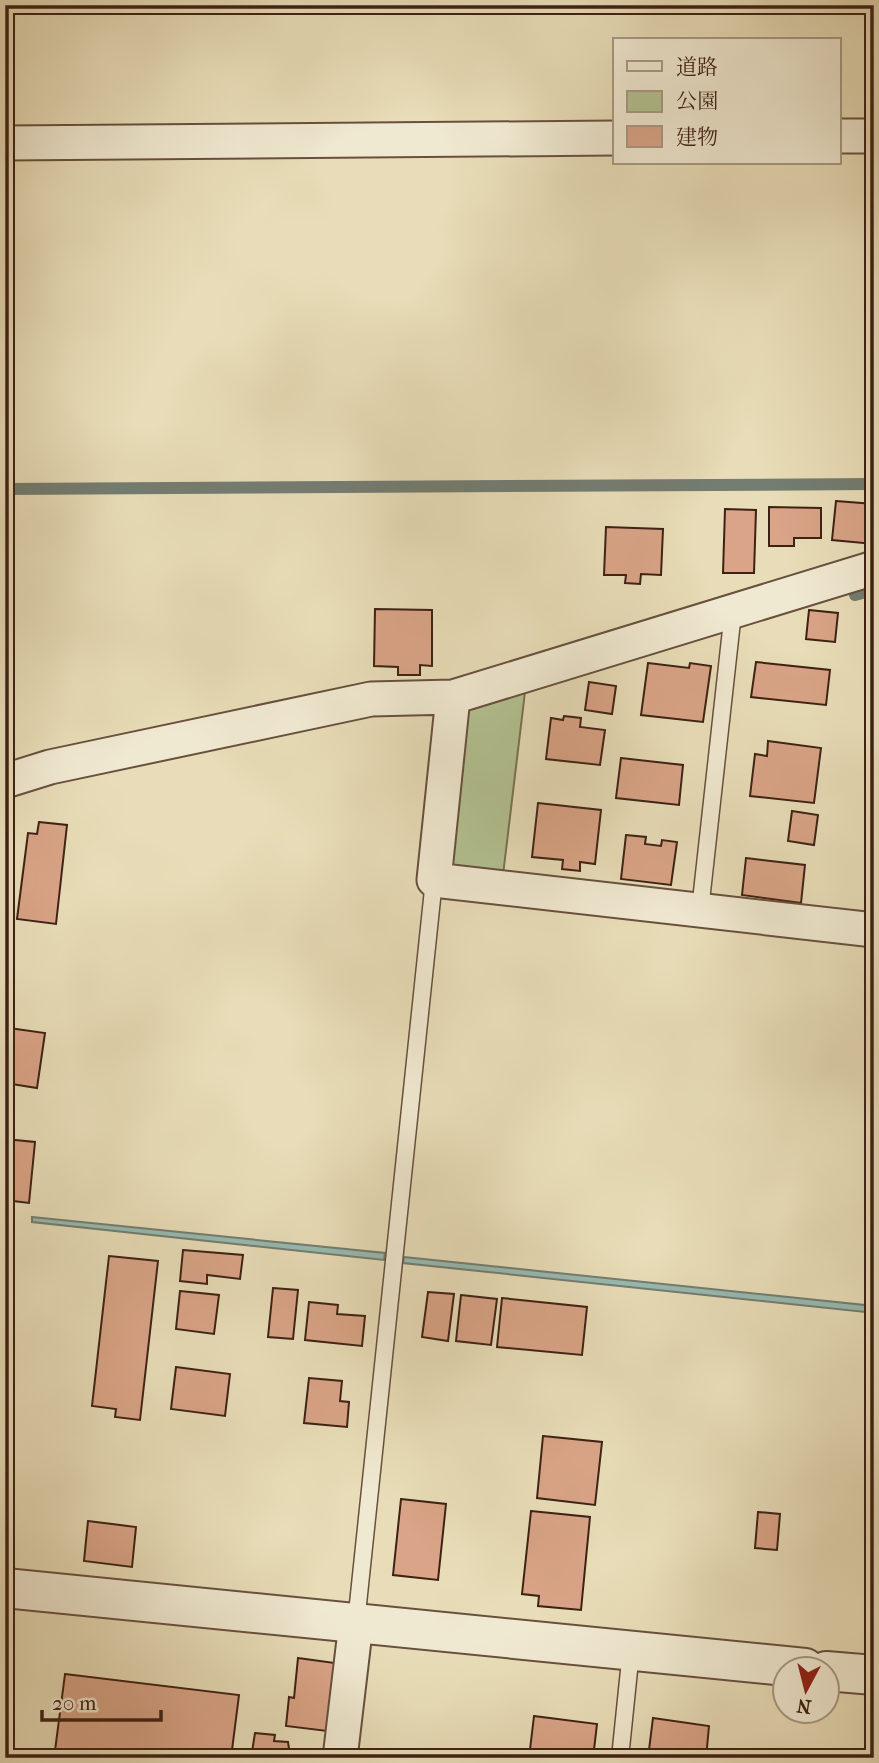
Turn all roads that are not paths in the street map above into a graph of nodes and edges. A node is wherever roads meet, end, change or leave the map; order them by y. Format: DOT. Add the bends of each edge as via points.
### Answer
graph roads {
  1 [pos="840,136"];
  2 [pos="874,136"];
  3 [pos="613,138"];
  4 [pos="5,143"];
  5 [pos="874,568"];
  6 [pos="733,612"];
  7 [pos="453,697"];
  8 [pos="5,781"];
  9 [pos="434,880"];
  10 [pos="700,909"];
  11 [pos="874,930"];
  12 [pos="5,1588"];
  13 [pos="356,1623"];
  14 [pos="631,1651"];
  15 [pos="770,1665"];
  16 [pos="840,1672"];
  17 [pos="874,1675"];
  18 [pos="340,1758"];
  19 [pos="620,1758"];
  1 -- 2 [label="street"];
  3 -- 4 [label="street"];
  5 -- 6 [label="street"];
  6 -- 7 [label="street"];
  6 -- 10 [label="lane"];
  7 -- 8 [label="street" via="371,699 50,767"];
  7 -- 9 [label="street"];
  9 -- 10 [label="street"];
  9 -- 13 [label="lane"];
  10 -- 11 [label="street"];
  12 -- 13 [label="street"];
  13 -- 14 [label="street"];
  13 -- 18 [label="street"];
  14 -- 15 [label="street"];
  14 -- 19 [label="lane"];
  16 -- 17 [label="street"];
}
